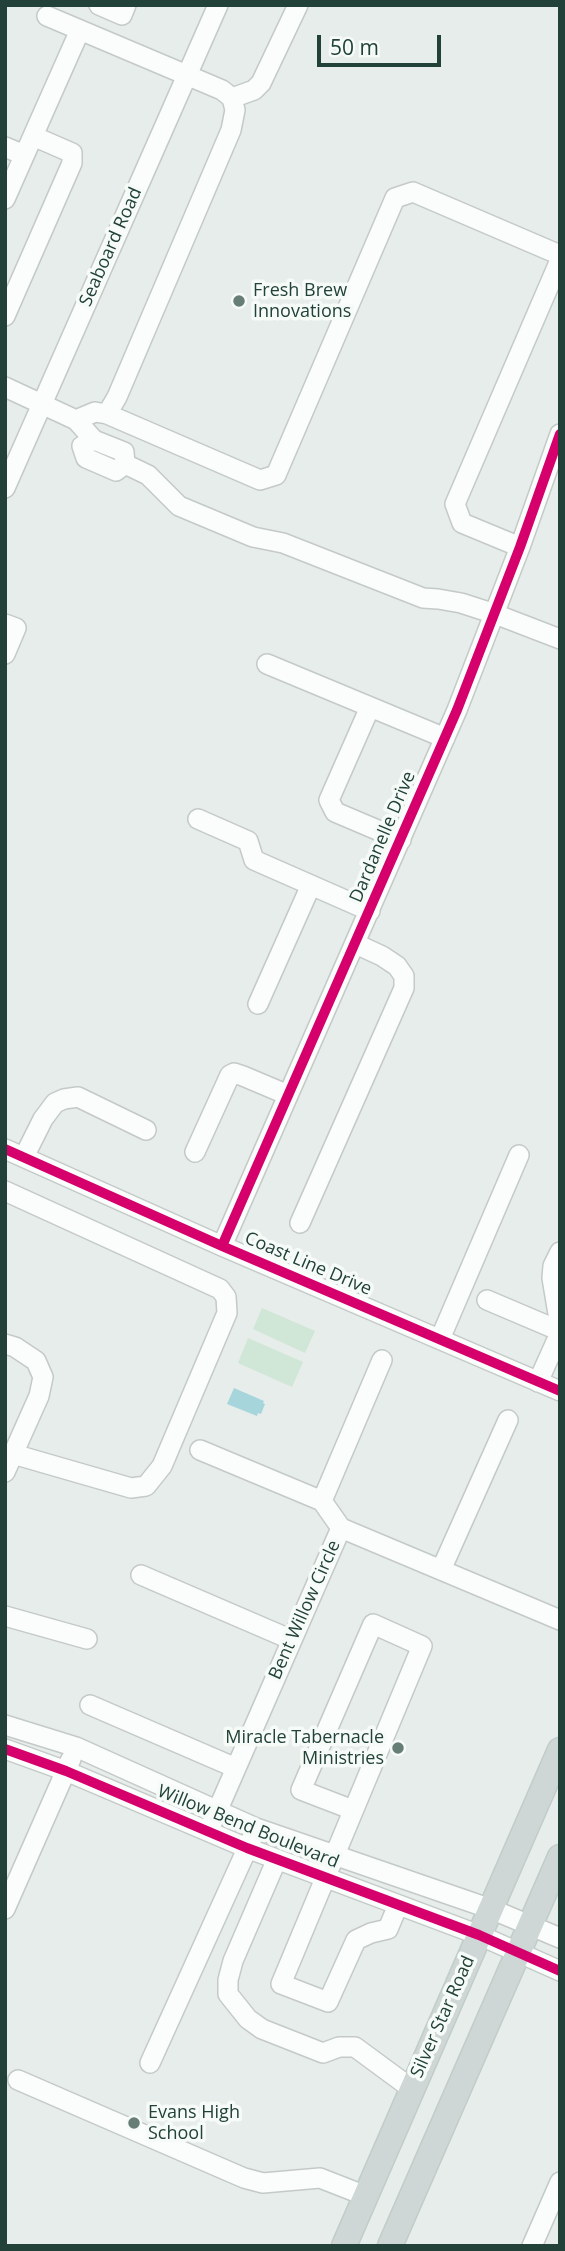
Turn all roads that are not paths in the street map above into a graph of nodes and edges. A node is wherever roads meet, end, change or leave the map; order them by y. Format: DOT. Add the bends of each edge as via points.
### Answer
graph roads {
  1 [pos="99,5"];
  2 [pos="218,5"];
  3 [pos="298,5"];
  4 [pos="124,10"];
  5 [pos="47,16"];
  6 [pos="80,30"];
  7 [pos="111,42"];
  8 [pos="187,76"];
  9 [pos="232,99"];
  10 [pos="33,136"];
  11 [pos="5,147"];
  12 [pos="24,155"];
  13 [pos="5,199"];
  14 [pos="560,255"];
  15 [pos="560,260"];
  16 [pos="5,316"];
  17 [pos="5,387"];
  18 [pos="42,403"];
  19 [pos="107,414"];
  20 [pos="76,420"];
  21 [pos="560,434"];
  22 [pos="5,488"];
  23 [pos="520,547"];
  24 [pos="495,614"];
  25 [pos="5,624"];
  26 [pos="560,639"];
  27 [pos="5,654"];
  28 [pos="267,664"];
  29 [pos="370,707"];
  30 [pos="445,738"];
  31 [pos="198,818"];
  32 [pos="401,840"];
  33 [pos="311,885"];
  34 [pos="370,911"];
  35 [pos="356,944"];
  36 [pos="258,1003"];
  37 [pos="288,1095"];
  38 [pos="146,1130"];
  39 [pos="5,1149"];
  40 [pos="195,1152"];
  41 [pos="519,1155"];
  42 [pos="24,1157"];
  43 [pos="5,1191"];
  44 [pos="300,1223"];
  45 [pos="222,1246"];
  46 [pos="560,1252"];
  47 [pos="487,1300"];
  48 [pos="560,1325"];
  49 [pos="560,1332"];
  50 [pos="440,1339"];
  51 [pos="5,1344"];
  52 [pos="382,1360"];
  53 [pos="538,1382"];
  54 [pos="560,1391"];
  55 [pos="508,1420"];
  56 [pos="200,1450"];
  57 [pos="9,1463"];
  58 [pos="322,1501"];
  59 [pos="341,1528"];
  60 [pos="441,1570"];
  61 [pos="141,1575"];
  62 [pos="5,1616"];
  63 [pos="560,1620"];
  64 [pos="87,1639"];
  65 [pos="292,1640"];
  66 [pos="90,1705"];
  67 [pos="5,1725"];
  68 [pos="76,1747"];
  69 [pos="5,1749"];
  70 [pos="560,1750"];
  71 [pos="236,1768"];
  72 [pos="66,1771"];
  73 [pos="353,1810"];
  74 [pos="217,1811"];
  75 [pos="256,1828"];
  76 [pos="208,1832"];
  77 [pos="247,1848"];
  78 [pos="334,1854"];
  79 [pos="560,1857"];
  80 [pos="277,1859"];
  81 [pos="325,1877"];
  82 [pos="398,1905"];
  83 [pos="5,1909"];
  84 [pos="491,1909"];
  85 [pos="530,1925"];
  86 [pos="479,1935"];
  87 [pos="560,1938"];
  88 [pos="518,1952"];
  89 [pos="560,1971"];
  90 [pos="149,2063"];
  91 [pos="18,2080"];
  92 [pos="412,2089"];
  93 [pos="560,2182"];
  94 [pos="366,2196"];
  95 [pos="344,2246"];
  96 [pos="390,2246"];
  97 [pos="532,2246"];
  1 -- 4 [label="street"];
  2 -- 8 [label="street, Seaboard Road"];
  3 -- 9 [label="street" via="261,83"];
  4 -- 7 [label="street"];
  5 -- 6 [label="street"];
  6 -- 7 [label="street"];
  6 -- 10 [label="street"];
  7 -- 8 [label="street"];
  8 -- 9 [label="street"];
  8 -- 18 [label="street, Seaboard Road"];
  9 -- 19 [label="street" via="231,130"];
  10 -- 12 [label="street"];
  10 -- 16 [label="street" via="72,153 72,163"];
  11 -- 12 [label="street"];
  12 -- 13 [label="street"];
  14 -- 19 [label="street" via="413,192 396,198 276,475 261,480"];
  15 -- 23 [label="street" via="455,504 463,523"];
  17 -- 18 [label="street"];
  18 -- 20 [label="street"];
  18 -- 22 [label="street, Seaboard Road"];
  19 -- 20 [label="street" via="95,412"];
  20 -- 24 [label="street" via="94,440 124,452 125,464 148,475 179,506 423,598"];
  21 -- 23 [label="street, Dardanelle Drive"];
  23 -- 24 [label="street, Dardanelle Drive"];
  24 -- 26 [label="street"];
  24 -- 30 [label="street, Dardanelle Drive"];
  25 -- 27 [label="street" via="16,628"];
  28 -- 29 [label="street"];
  29 -- 30 [label="street"];
  29 -- 32 [label="street" via="329,800 335,812"];
  30 -- 32 [label="street, Dardanelle Drive"];
  31 -- 33 [label="street" via="248,841 254,860"];
  32 -- 34 [label="street, Dardanelle Drive"];
  33 -- 34 [label="street"];
  33 -- 36 [label="street"];
  34 -- 35 [label="street, Dardanelle Drive"];
  35 -- 37 [label="street, Dardanelle Drive"];
  35 -- 44 [label="street" via="397,966 404,976 404,988"];
  37 -- 40 [label="street" via="230,1075"];
  37 -- 45 [label="street, Dardanelle Drive"];
  38 -- 42 [label="street" via="78,1097 64,1099 43,1119"];
  39 -- 42 [label="street, Coast Line Drive"];
  41 -- 50 [label="street"];
  42 -- 45 [label="street, Coast Line Drive"];
  43 -- 57 [label="street" via="220,1289 226,1297 227,1313 162,1466 146,1486 131,1488"];
  45 -- 50 [label="street, Coast Line Drive"];
  46 -- 48 [label="street" via="552,1278"];
  47 -- 49 [label="street"];
  49 -- 53 [label="street"];
  50 -- 53 [label="street, Coast Line Drive"];
  51 -- 57 [label="street" via="36,1361 43,1377"];
  52 -- 58 [label="street"];
  53 -- 54 [label="street, Coast Line Drive"];
  55 -- 60 [label="street"];
  56 -- 58 [label="street"];
  58 -- 59 [label="street"];
  59 -- 60 [label="street, Bent Willow Circle"];
  59 -- 65 [label="street, Bent Willow Circle"];
  60 -- 63 [label="street, Bent Willow Circle"];
  61 -- 65 [label="street"];
  62 -- 64 [label="street"];
  65 -- 71 [label="street, Bent Willow Circle"];
  66 -- 71 [label="street"];
  67 -- 68 [label="street, Willow Bend Boulevard"];
  68 -- 72 [label="street"];
  68 -- 74 [label="street, Willow Bend Boulevard"];
  69 -- 72 [label="street, Willow Bend Boulevard"];
  70 -- 84 [label="main road, Silver Star Road"];
  71 -- 74 [label="street, Bent Willow Circle"];
  72 -- 76 [label="street, Willow Bend Boulevard"];
  72 -- 83 [label="street"];
  73 -- 73 [label="street" via="422,1646 373,1624 301,1790"];
  73 -- 78 [label="street"];
  74 -- 75 [label="street, Willow Bend Boulevard"];
  74 -- 76 [label="street, Bent Willow Circle"];
  75 -- 77 [label="street"];
  75 -- 78 [label="street, Willow Bend Boulevard"];
  76 -- 77 [label="street, Willow Bend Boulevard"];
  77 -- 80 [label="street, Willow Bend Boulevard"];
  77 -- 90 [label="street"];
  78 -- 81 [label="street"];
  78 -- 84 [label="street, Willow Bend Boulevard"];
  79 -- 85 [label="main road"];
  80 -- 81 [label="street, Willow Bend Boulevard"];
  80 -- 92 [label="street" via="233,1961 228,1994 262,2029 323,2053 355,2047"];
  81 -- 82 [label="street, Willow Bend Boulevard"];
  81 -- 82 [label="street" via="281,1984 328,2002 356,1940 387,1929"];
  82 -- 86 [label="street, Willow Bend Boulevard"];
  84 -- 85 [label="street, Willow Bend Boulevard"];
  84 -- 86 [label="main road, Silver Star Road"];
  85 -- 87 [label="street, Willow Bend Boulevard"];
  85 -- 88 [label="main road"];
  86 -- 88 [label="street, Willow Bend Boulevard"];
  86 -- 92 [label="main road, Silver Star Road"];
  88 -- 89 [label="street, Willow Bend Boulevard"];
  88 -- 96 [label="main road"];
  91 -- 94 [label="street" via="244,2178 263,2183 320,2178"];
  92 -- 94 [label="main road, Silver Star Road"];
  93 -- 97 [label="street"];
  94 -- 95 [label="main road, Silver Star Road"];
}
